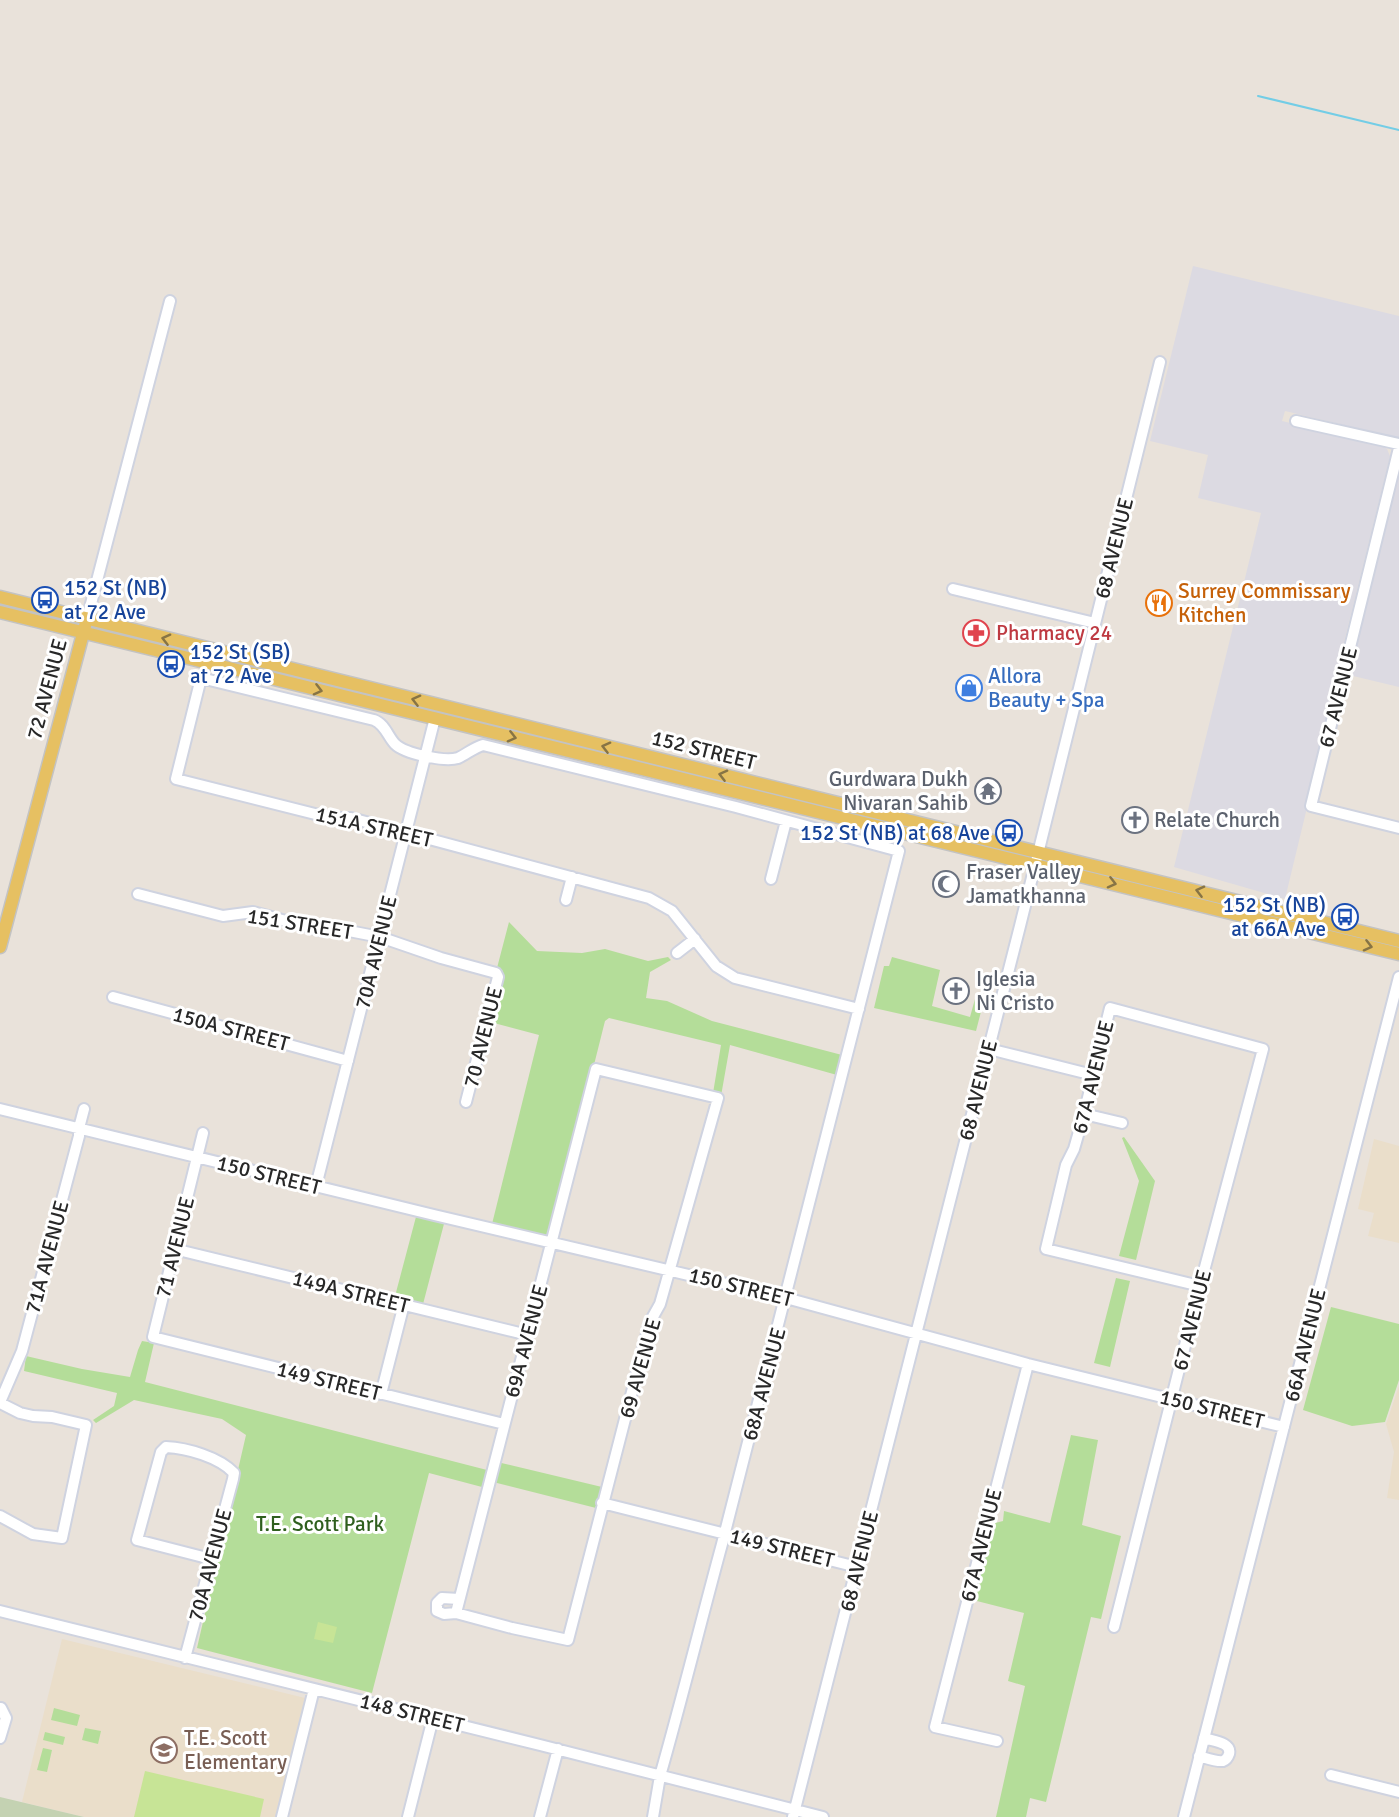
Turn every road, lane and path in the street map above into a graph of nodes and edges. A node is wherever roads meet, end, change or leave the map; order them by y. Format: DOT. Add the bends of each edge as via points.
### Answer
graph roads {
  1 [pos="170,301"];
  2 [pos="1160,362"];
  3 [pos="1296,421"];
  4 [pos="1399,446"];
  5 [pos="953,589"];
  6 [pos="0,597"];
  7 [pos="0,612"];
  8 [pos="87,619"];
  9 [pos="1095,623"];
  10 [pos="82,633"];
  11 [pos="435,718"];
  12 [pos="498,720"];
  13 [pos="426,756"];
  14 [pos="786,820"];
  15 [pos="1399,828"];
  16 [pos="406,832"];
  17 [pos="1037,858"];
  18 [pos="572,877"];
  19 [pos="771,879"];
  20 [pos="138,894"];
  21 [pos="566,900"];
  22 [pos="380,937"];
  23 [pos="695,939"];
  24 [pos="1399,941"];
  25 [pos="0,947"];
  26 [pos="677,953"];
  27 [pos="1399,954"];
  28 [pos="496,973"];
  29 [pos="1399,977"];
  30 [pos="114,997"];
  31 [pos="1110,1008"];
  32 [pos="860,1009"];
  33 [pos="989,1048"];
  34 [pos="348,1061"];
  35 [pos="596,1070"];
  36 [pos="1093,1075"];
  37 [pos="466,1102"];
  38 [pos="0,1109"];
  39 [pos="84,1109"];
  40 [pos="1084,1114"];
  41 [pos="1122,1123"];
  42 [pos="79,1128"];
  43 [pos="203,1133"];
  44 [pos="197,1157"];
  45 [pos="316,1186"];
  46 [pos="552,1242"];
  47 [pos="174,1249"];
  48 [pos="670,1269"];
  49 [pos="1200,1286"];
  50 [pos="786,1298"];
  51 [pos="404,1304"];
  52 [pos="917,1333"];
  53 [pos="528,1335"];
  54 [pos="153,1337"];
  55 [pos="1028,1364"];
  56 [pos="381,1394"];
  57 [pos="1173,1398"];
  58 [pos="0,1402"];
  59 [pos="504,1424"];
  60 [pos="1284,1427"];
  61 [pos="602,1503"];
  62 [pos="0,1516"];
  63 [pos="724,1533"];
  64 [pos="211,1559"];
  65 [pos="857,1567"];
  66 [pos="459,1599"];
  67 [pos="0,1611"];
  68 [pos="456,1613"];
  69 [pos="1114,1627"];
  70 [pos="185,1658"];
  71 [pos="314,1689"];
  72 [pos="1,1708"];
  73 [pos="433,1718"];
  74 [pos="0,1738"];
  75 [pos="1204,1738"];
  76 [pos="997,1741"];
  77 [pos="558,1749"];
  78 [pos="1199,1756"];
  79 [pos="1330,1774"];
  80 [pos="660,1776"];
  81 [pos="1399,1792"];
  82 [pos="794,1814"];
  83 [pos="282,1817"];
  84 [pos="408,1817"];
  85 [pos="540,1817"];
  86 [pos="653,1817"];
  87 [pos="823,1817"];
  88 [pos="1184,1817"];
  1 -- 8 [label="street, 72 AVENUE"];
  2 -- 9 [label="street, 68 AVENUE"];
  3 -- 4 [label="street"];
  4 -- 15 [label="street, 67 AVENUE" via="1311,806"];
  5 -- 9 [label="street"];
  6 -- 8 [label="main road, 152 STREET"];
  7 -- 10 [label="main road, 152 STREET"];
  8 -- 10 [label="main road, 72 AVENUE"];
  12 -- 8 [label="main road, 152 STREET, one-way"];
  9 -- 17 [label="street, 68 AVENUE"];
  10 -- 11 [label="main road, 152 STREET, one-way"];
  10 -- 25 [label="main road, 72 AVENUE"];
  11 -- 12 [label="main road" via="442,714"];
  11 -- 13 [label="street, 70A AVENUE"];
  11 -- 17 [label="main road, 152 STREET, one-way"];
  17 -- 12 [label="main road, 152 STREET, one-way"];
  13 -- 14 [label="street" via="448,760 483,745"];
  13 -- 16 [label="street, 70A AVENUE"];
  13 -- 16 [label="street, 151A STREET" via="399,748 381,723 374,720 201,678 176,779 331,818 351,818"];
  14 -- 19 [label="street"];
  14 -- 32 [label="street, 68A AVENUE" via="899,851"];
  16 -- 18 [label="street, 151A STREET"];
  16 -- 22 [label="street, 70A AVENUE"];
  24 -- 17 [label="main road, 152 STREET, one-way"];
  17 -- 27 [label="main road, 152 STREET, one-way"];
  17 -- 33 [label="street, 68 AVENUE"];
  18 -- 21 [label="street"];
  18 -- 23 [label="street, 151A STREET" via="649,898 672,911"];
  20 -- 22 [label="street, 151 STREET" via="223,916 253,912 323,931"];
  22 -- 28 [label="street, 151 STREET"];
  22 -- 34 [label="street, 70A AVENUE"];
  23 -- 26 [label="street"];
  23 -- 32 [label="street, 151A STREET" via="716,966 735,978"];
  28 -- 37 [label="street, 70 AVENUE"];
  29 -- 60 [label="street, 66A AVENUE"];
  30 -- 34 [label="street, 150A STREET"];
  31 -- 36 [label="street, 67A AVENUE"];
  31 -- 49 [label="street, 67 AVENUE" via="1263,1049"];
  32 -- 50 [label="street, 68A AVENUE"];
  33 -- 36 [label="street"];
  33 -- 52 [label="street, 68 AVENUE"];
  34 -- 45 [label="street, 70A AVENUE"];
  35 -- 46 [label="street, 69A AVENUE"];
  35 -- 48 [label="street, 69 AVENUE" via="718,1098"];
  36 -- 40 [label="street, 67A AVENUE"];
  38 -- 42 [label="street, 150 STREET"];
  39 -- 42 [label="street, 71A AVENUE"];
  40 -- 41 [label="street"];
  40 -- 49 [label="street, 67A AVENUE" via="1066,1166 1046,1249"];
  42 -- 44 [label="street, 150 STREET"];
  42 -- 58 [label="street, 71A AVENUE" via="34,1309 18,1364"];
  43 -- 44 [label="street, 150 STREET"];
  44 -- 45 [label="street, 150 STREET"];
  44 -- 47 [label="street, 71 AVENUE"];
  45 -- 46 [label="street, 150 STREET"];
  46 -- 48 [label="street, 150 STREET"];
  46 -- 53 [label="street, 69A AVENUE"];
  47 -- 51 [label="street, 149A STREET"];
  47 -- 54 [label="street, 71 AVENUE"];
  48 -- 50 [label="street, 150 STREET"];
  48 -- 61 [label="street, 69 AVENUE" via="660,1304 650,1322"];
  49 -- 57 [label="street, 67 AVENUE"];
  50 -- 52 [label="street, 150 STREET"];
  50 -- 63 [label="street, 68A AVENUE"];
  51 -- 53 [label="street, 149A STREET"];
  51 -- 56 [label="street"];
  52 -- 55 [label="street, 150 STREET"];
  52 -- 65 [label="street, 68 AVENUE"];
  53 -- 59 [label="street, 69A AVENUE"];
  54 -- 56 [label="street, 149 STREET"];
  55 -- 57 [label="street, 150 STREET"];
  55 -- 76 [label="street, 67A AVENUE" via="935,1727"];
  56 -- 59 [label="street, 149 STREET"];
  57 -- 60 [label="street, 150 STREET"];
  57 -- 69 [label="street, 67 AVENUE"];
  58 -- 62 [label="street" via="27,1414 86,1425 62,1538 33,1534"];
  59 -- 66 [label="street, 69A AVENUE"];
  60 -- 75 [label="street, 66A AVENUE"];
  61 -- 63 [label="street, 149 STREET"];
  61 -- 68 [label="street, 69 AVENUE" via="568,1640"];
  63 -- 65 [label="street, 149 STREET"];
  63 -- 80 [label="street, 68A AVENUE"];
  64 -- 64 [label="street, 70A AVENUE" via="234,1473 202,1455 166,1448 161,1452 137,1540"];
  64 -- 70 [label="street, 70A AVENUE"];
  65 -- 82 [label="street, 68 AVENUE"];
  66 -- 68 [label="street, 69A AVENUE"];
  66 -- 68 [label="street" via="445,1598 437,1603 440,1613"];
  67 -- 70 [label="street, 148 STREET"];
  70 -- 71 [label="street, 148 STREET"];
  71 -- 73 [label="street, 148 STREET"];
  71 -- 83 [label="street"];
  72 -- 74 [label="street" via="6,1718"];
  73 -- 77 [label="street, 148 STREET"];
  73 -- 84 [label="street"];
  75 -- 78 [label="street, 66A AVENUE"];
  75 -- 78 [label="street" via="1225,1744 1229,1755 1220,1761"];
  77 -- 80 [label="street, 148 STREET"];
  77 -- 85 [label="street"];
  78 -- 88 [label="street, 66A AVENUE"];
  79 -- 81 [label="street"];
  80 -- 82 [label="street, 148 STREET"];
  80 -- 86 [label="street, 68A AVENUE"];
  82 -- 87 [label="street, 148 STREET"];
}
